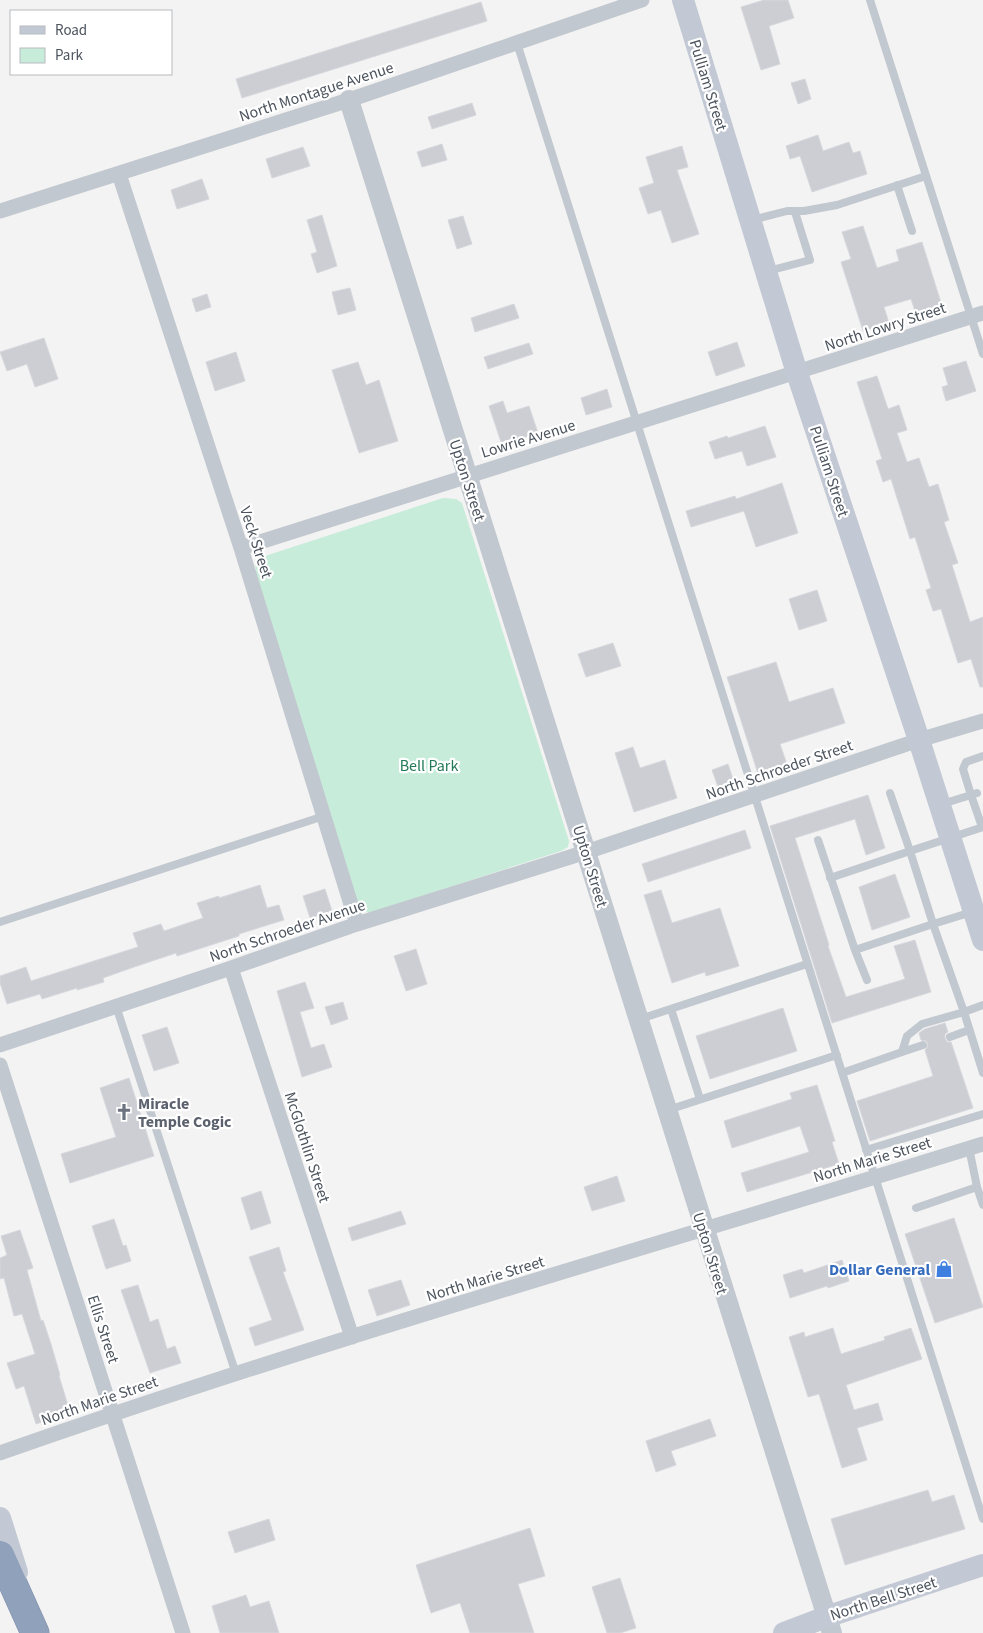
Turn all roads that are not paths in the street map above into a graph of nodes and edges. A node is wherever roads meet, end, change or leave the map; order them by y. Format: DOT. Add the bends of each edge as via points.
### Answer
graph roads {
  1 [pos="642,0"];
  2 [pos="683,0"];
  3 [pos="870,0"];
  4 [pos="517,42"];
  5 [pos="349,100"];
  6 [pos="119,174"];
  7 [pos="926,176"];
  8 [pos="897,185"];
  9 [pos="0,211"];
  10 [pos="795,212"];
  11 [pos="750,221"];
  12 [pos="912,231"];
  13 [pos="766,272"];
  14 [pos="977,315"];
  15 [pos="983,354"];
  16 [pos="797,373"];
  17 [pos="637,423"];
  18 [pos="467,476"];
  19 [pos="241,548"];
  20 [pos="983,721"];
  21 [pos="919,740"];
  22 [pos="983,756"];
  23 [pos="890,793"];
  24 [pos="974,794"];
  25 [pos="754,795"];
  26 [pos="940,805"];
  27 [pos="324,816"];
  28 [pos="982,827"];
  29 [pos="950,838"];
  30 [pos="818,840"];
  31 [pos="910,851"];
  32 [pos="586,852"];
  33 [pos="830,878"];
  34 [pos="974,912"];
  35 [pos="0,922"];
  36 [pos="357,924"];
  37 [pos="933,924"];
  38 [pos="983,940"];
  39 [pos="855,950"];
  40 [pos="807,964"];
  41 [pos="231,968"];
  42 [pos="867,980"];
  43 [pos="116,1006"];
  44 [pos="983,1006"];
  45 [pos="671,1008"];
  46 [pos="964,1012"];
  47 [pos="638,1019"];
  48 [pos="969,1030"];
  49 [pos="950,1037"];
  50 [pos="0,1045"];
  51 [pos="923,1045"];
  52 [pos="902,1052"];
  53 [pos="836,1056"];
  54 [pos="0,1065"];
  55 [pos="842,1073"];
  56 [pos="983,1073"];
  57 [pos="700,1098"];
  58 [pos="666,1110"];
  59 [pos="983,1114"];
  60 [pos="976,1146"];
  61 [pos="866,1150"];
  62 [pos="875,1177"];
  63 [pos="977,1187"];
  64 [pos="983,1205"];
  65 [pos="916,1208"];
  66 [pos="703,1229"];
  67 [pos="352,1337"];
  68 [pos="236,1374"];
  69 [pos="113,1413"];
  70 [pos="0,1453"];
  71 [pos="0,1518"];
  72 [pos="983,1519"];
  73 [pos="0,1555"];
  74 [pos="983,1565"];
  75 [pos="829,1625"];
  76 [pos="36,1633"];
  77 [pos="183,1633"];
  78 [pos="784,1633"];
  1 -- 4 [label="street, North Montague Avenue"];
  2 -- 11 [label="main road, Pulliam Street"];
  3 -- 7 [label="lane"];
  4 -- 5 [label="street, North Montague Avenue"];
  4 -- 17 [label="lane"];
  5 -- 6 [label="street, North Montague Avenue"];
  5 -- 18 [label="street, Upton Street"];
  6 -- 9 [label="street, North Montague Avenue"];
  6 -- 19 [label="street, Veck Street"];
  7 -- 8 [label="lane"];
  7 -- 14 [label="lane"];
  8 -- 10 [label="lane" via="837,205"];
  8 -- 12 [label="lane"];
  10 -- 11 [label="lane" via="787,211"];
  10 -- 13 [label="lane" via="810,260"];
  11 -- 13 [label="main road, Pulliam Street"];
  13 -- 16 [label="main road, Pulliam Street"];
  14 -- 15 [label="lane"];
  14 -- 16 [label="street, North Lowry Street"];
  16 -- 17 [label="street, Lowrie Avenue"];
  16 -- 21 [label="main road, Pulliam Street"];
  17 -- 18 [label="street, Lowrie Avenue"];
  17 -- 25 [label="lane"];
  18 -- 19 [label="street, Lowrie Avenue"];
  18 -- 32 [label="street, Upton Street"];
  19 -- 27 [label="street, Veck Street"];
  20 -- 21 [label="street, North Schroeder Street"];
  21 -- 25 [label="street, North Schroeder Street"];
  21 -- 26 [label="main road, Pulliam Street"];
  22 -- 24 [label="lane" via="966,762 963,770"];
  23 -- 31 [label="lane"];
  24 -- 26 [label="lane"];
  24 -- 28 [label="lane"];
  25 -- 32 [label="street, North Schroeder Street"];
  25 -- 40 [label="lane"];
  26 -- 29 [label="main road, Pulliam Street"];
  27 -- 35 [label="lane"];
  27 -- 36 [label="street, Veck Street"];
  28 -- 29 [label="lane"];
  29 -- 31 [label="lane"];
  29 -- 34 [label="main road, Pulliam Street"];
  30 -- 33 [label="lane"];
  31 -- 33 [label="lane"];
  31 -- 37 [label="lane"];
  32 -- 36 [label="street, North Schroeder Avenue"];
  32 -- 47 [label="street, Upton Street"];
  33 -- 39 [label="lane"];
  34 -- 37 [label="lane"];
  34 -- 38 [label="main road, Pulliam Street"];
  36 -- 41 [label="street, North Schroeder Avenue"];
  37 -- 39 [label="lane"];
  37 -- 46 [label="lane"];
  39 -- 42 [label="lane"];
  40 -- 45 [label="lane"];
  40 -- 53 [label="lane"];
  41 -- 43 [label="street, North Schroeder Avenue"];
  41 -- 67 [label="street, McGlothlin Street"];
  43 -- 50 [label="street, North Schroeder Avenue"];
  43 -- 68 [label="lane"];
  44 -- 46 [label="lane"];
  45 -- 47 [label="lane"];
  45 -- 57 [label="lane"];
  46 -- 48 [label="lane"];
  46 -- 52 [label="lane" via="922,1024 907,1036"];
  47 -- 58 [label="street, Upton Street"];
  48 -- 49 [label="lane"];
  48 -- 56 [label="lane"];
  51 -- 52 [label="lane"];
  52 -- 55 [label="lane"];
  53 -- 55 [label="lane"];
  53 -- 57 [label="lane"];
  54 -- 69 [label="street, Ellis Street"];
  55 -- 61 [label="lane"];
  57 -- 58 [label="lane"];
  58 -- 66 [label="street, Upton Street"];
  59 -- 61 [label="lane"];
  60 -- 62 [label="street, North Marie Street"];
  60 -- 63 [label="lane"];
  61 -- 62 [label="lane"];
  62 -- 66 [label="street, North Marie Street"];
  62 -- 72 [label="lane"];
  63 -- 64 [label="lane"];
  63 -- 65 [label="lane"];
  66 -- 67 [label="street, North Marie Street"];
  66 -- 75 [label="street, Upton Street"];
  67 -- 68 [label="street, North Marie Street"];
  68 -- 69 [label="street, North Marie Street"];
  69 -- 70 [label="street, North Marie Street"];
  69 -- 77 [label="street, Ellis Street"];
  71 -- 76 [label="main road"];
  73 -- 76 [label="highway"];
  74 -- 75 [label="main road, North Bell Street"];
  75 -- 78 [label="main road, North Bell Street"];
}
